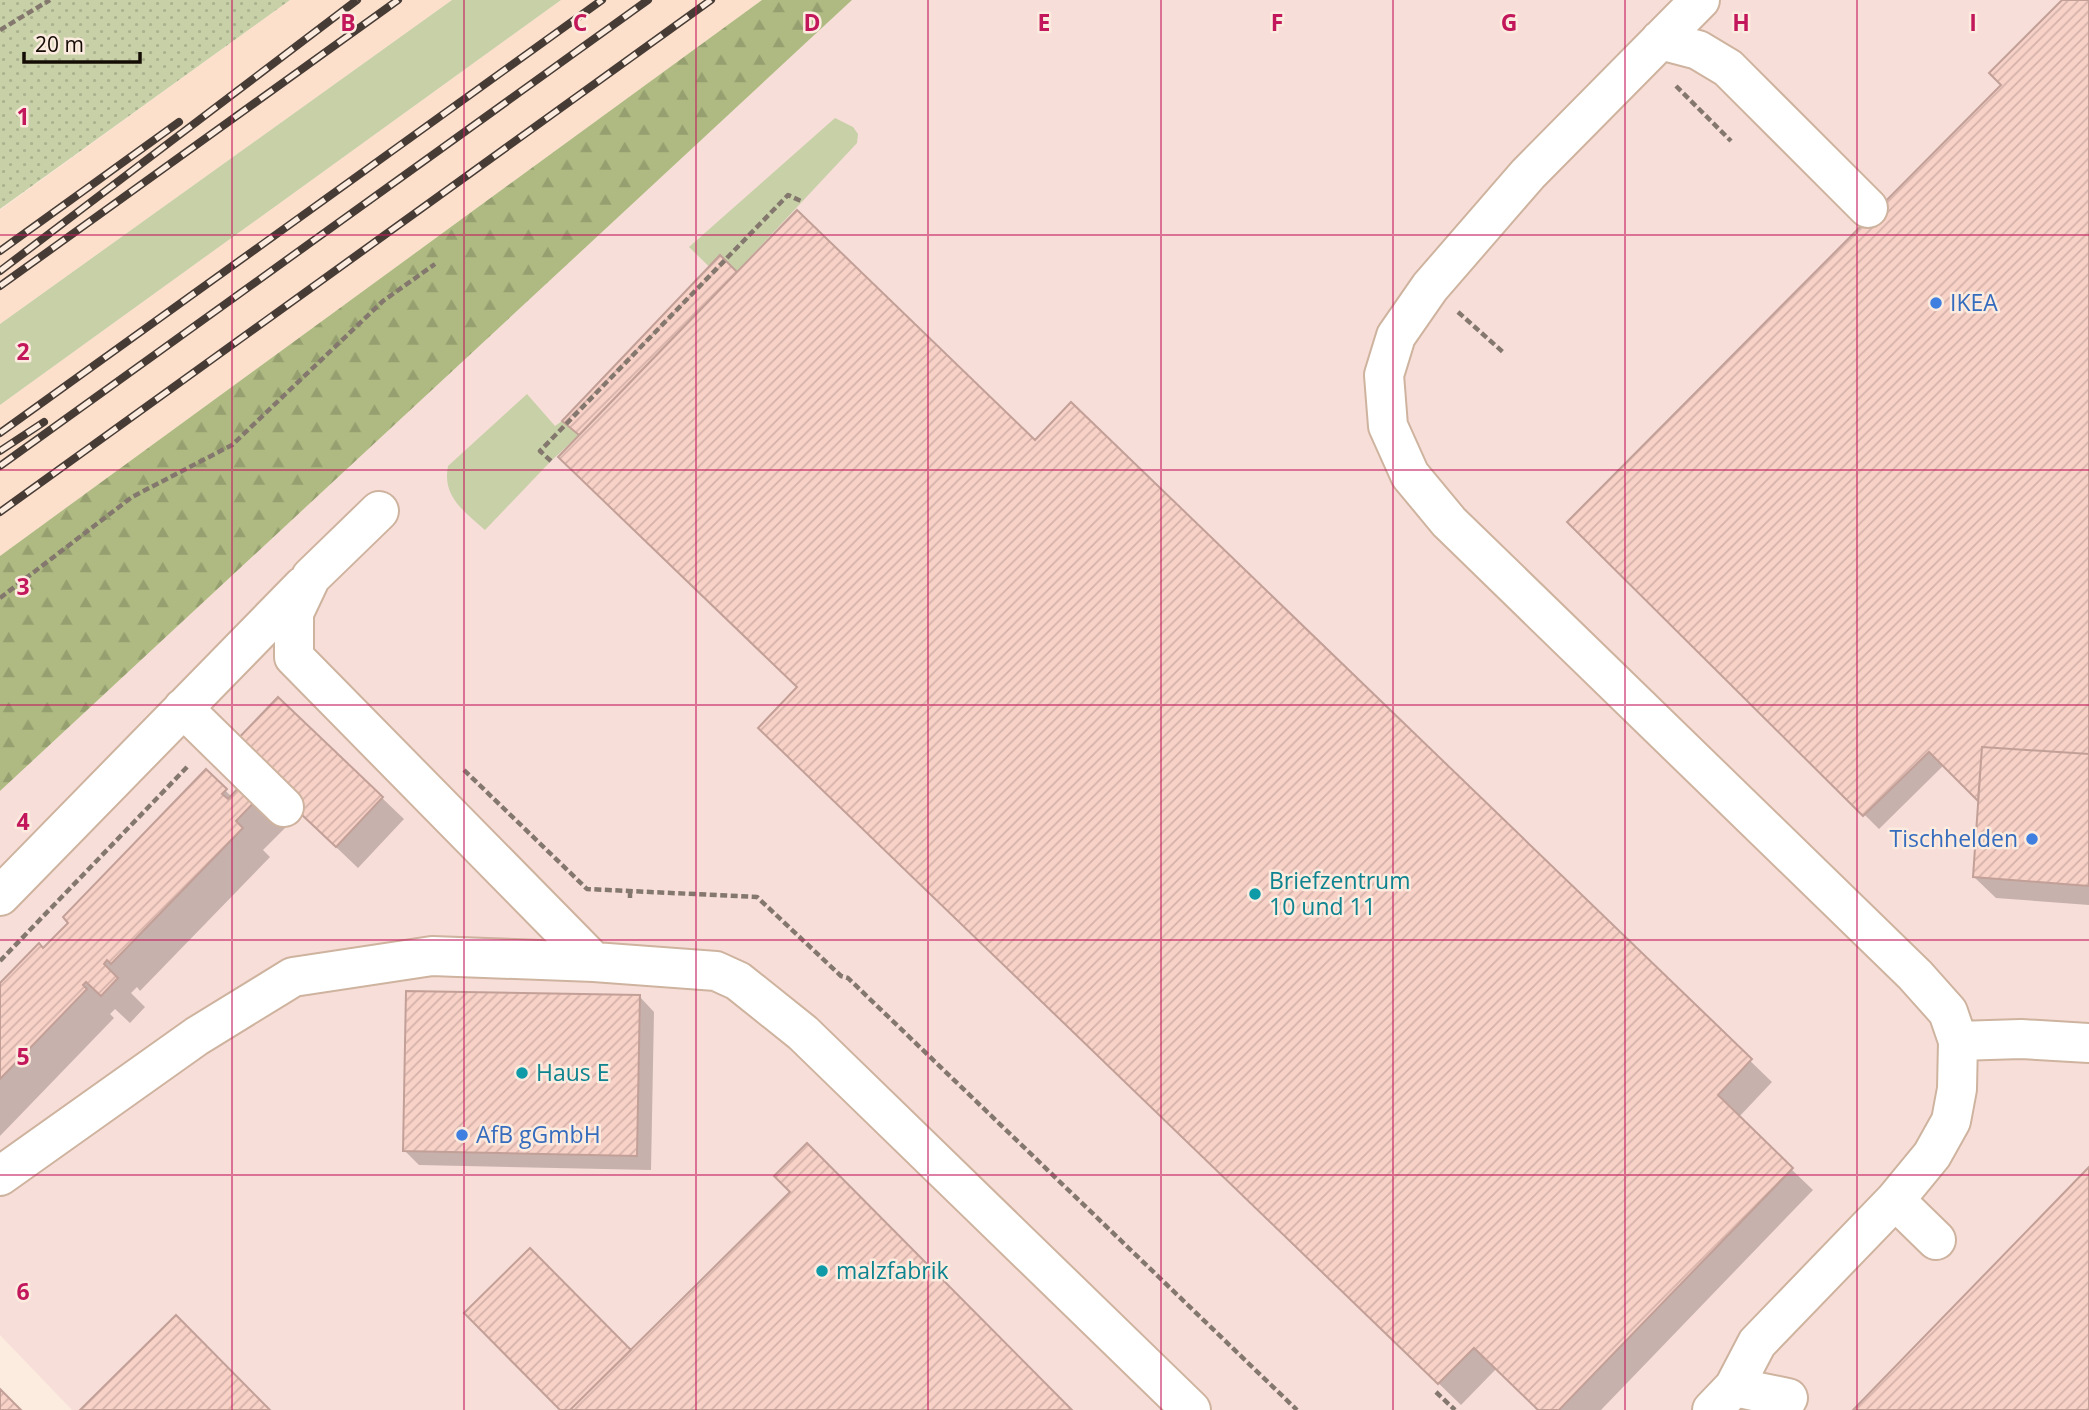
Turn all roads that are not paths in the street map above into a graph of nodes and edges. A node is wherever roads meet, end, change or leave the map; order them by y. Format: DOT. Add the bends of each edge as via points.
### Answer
graph roads {
  1 [pos="1700,0"];
  2 [pos="1653,48"];
  3 [pos="1868,208"];
  4 [pos="379,511"];
  5 [pos="312,577"];
  6 [pos="183,708"];
  7 [pos="284,807"];
  8 [pos="0,896"];
  9 [pos="594,962"];
  10 [pos="1958,1041"];
  11 [pos="2089,1043"];
  12 [pos="0,1176"];
  13 [pos="1895,1200"];
  14 [pos="1936,1240"];
  15 [pos="1723,1398"];
  16 [pos="1788,1398"];
  17 [pos="1191,1410"];
  1 -- 2 [label="lane"];
  2 -- 3 [label="lane" via="1698,50 1728,68"];
  2 -- 10 [label="lane" via="1528,174 1430,287 1396,336 1384,375 1388,426 1410,475 1449,522 1915,975 1948,1012"];
  4 -- 5 [label="lane"];
  5 -- 6 [label="lane"];
  5 -- 9 [label="lane" via="294,613 294,657"];
  6 -- 7 [label="lane"];
  6 -- 8 [label="lane"];
  9 -- 12 [label="lane" via="432,956 293,977 197,1036"];
  9 -- 17 [label="lane" via="716,971 738,981 803,1033"];
  10 -- 11 [label="lane"];
  10 -- 13 [label="lane" via="1951,1121"];
  13 -- 14 [label="lane"];
  13 -- 15 [label="lane" via="1757,1343"];
  15 -- 16 [label="lane"];
}
